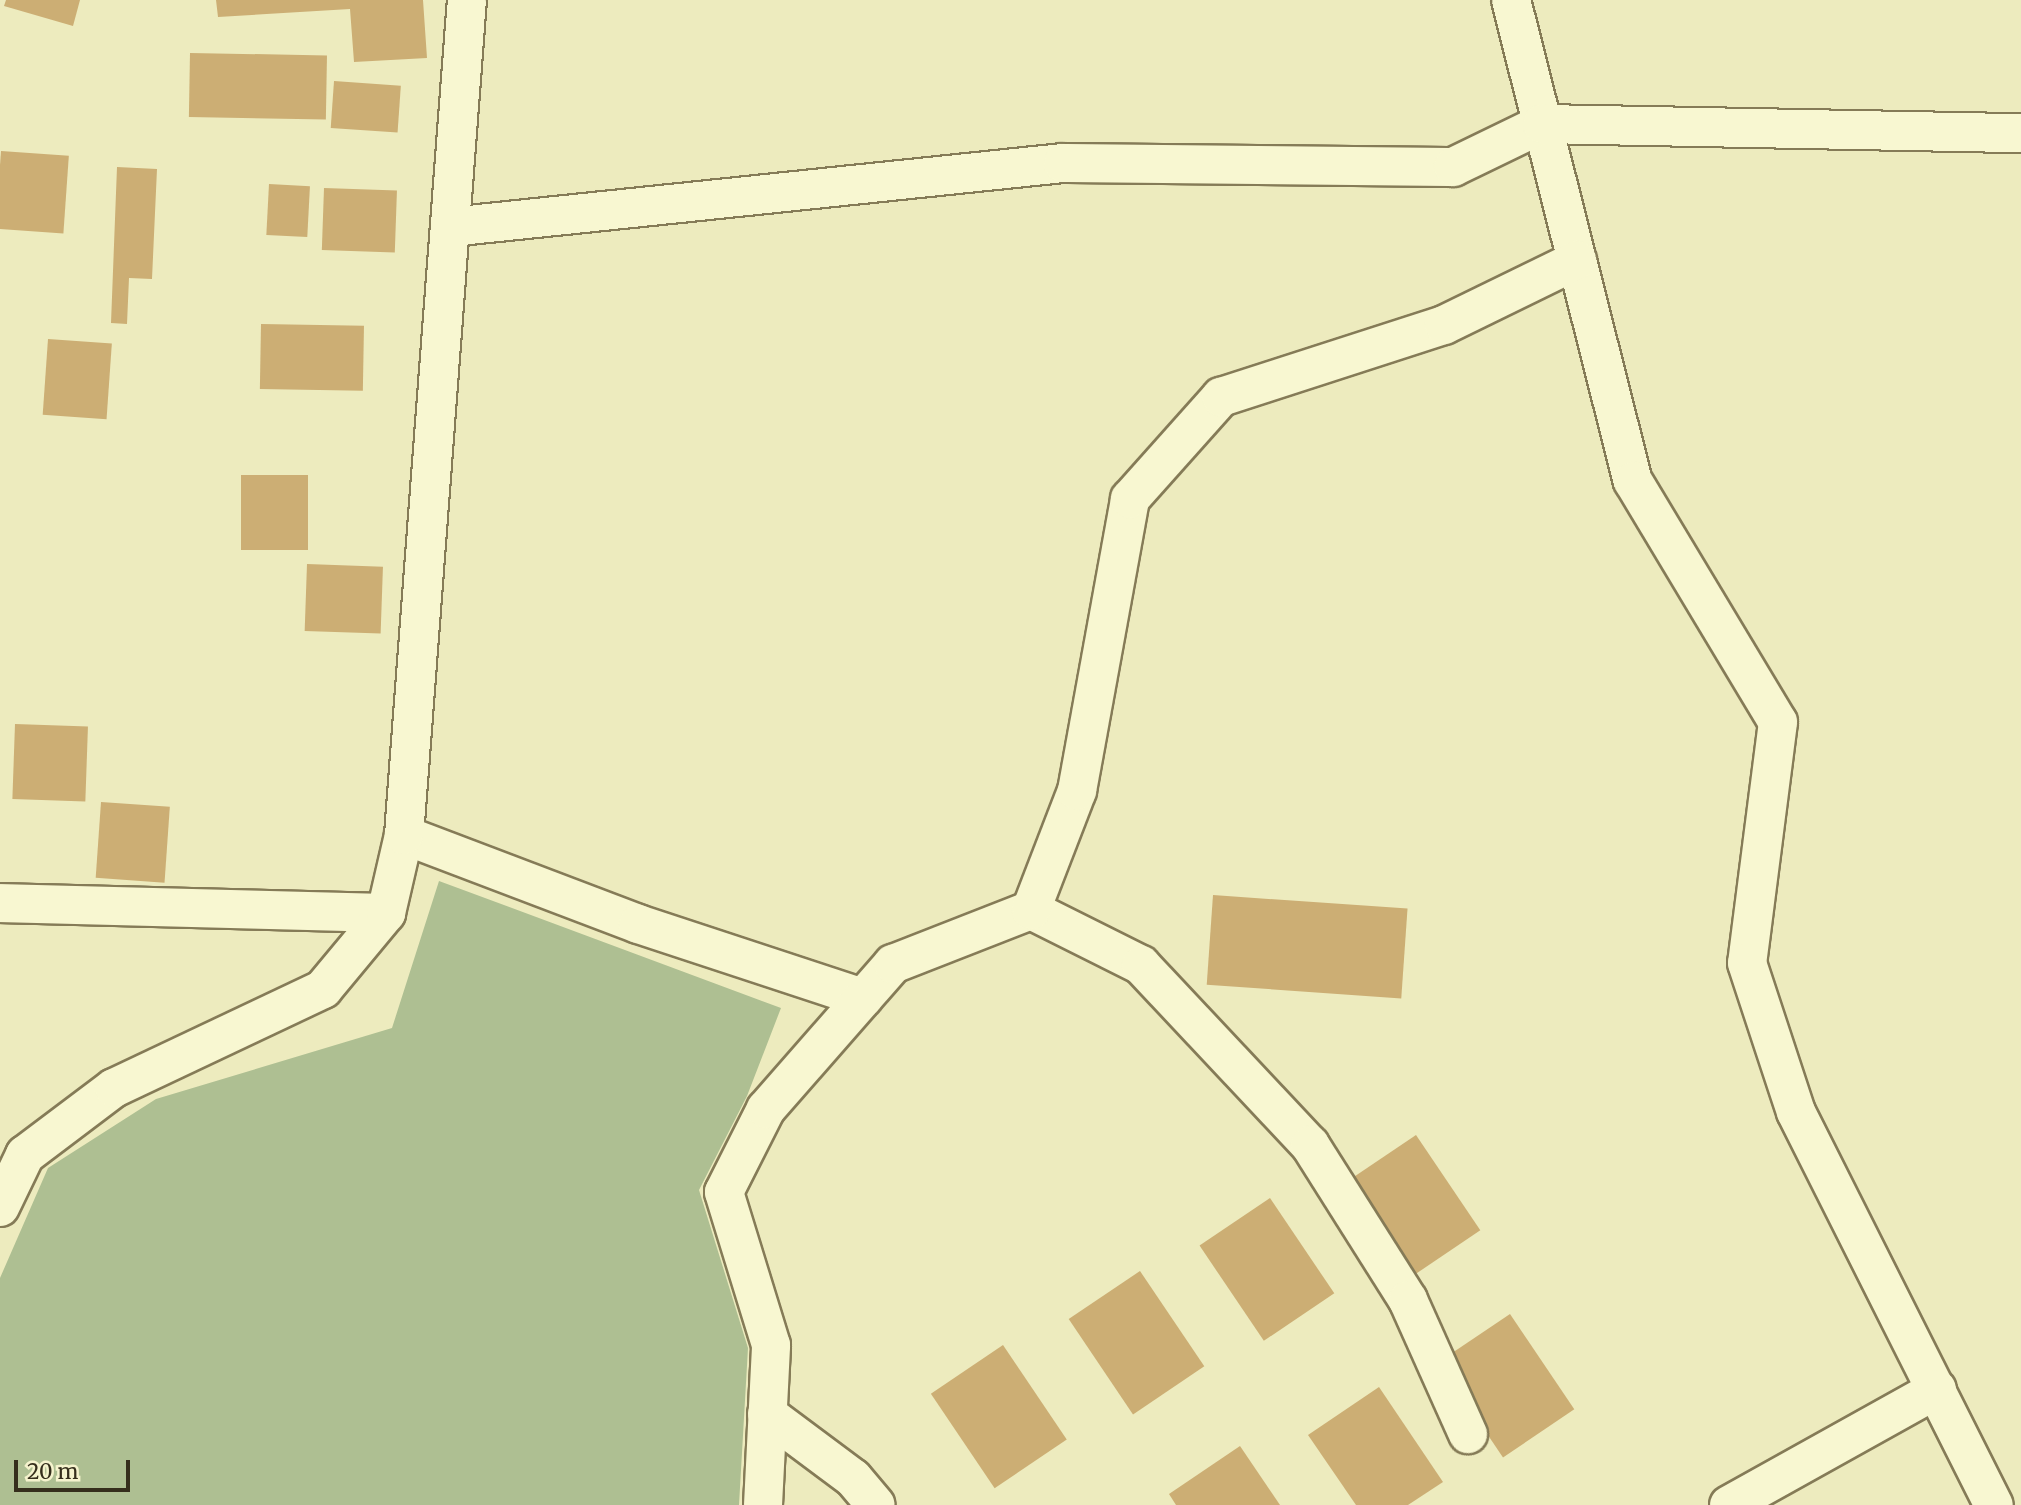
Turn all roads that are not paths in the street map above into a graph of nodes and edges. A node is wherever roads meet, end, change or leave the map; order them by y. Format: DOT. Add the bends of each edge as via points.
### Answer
graph roads {
  1 [pos="467,0"];
  2 [pos="1511,0"];
  3 [pos="1542,124"];
  4 [pos="2021,133"];
  5 [pos="450,227"];
  6 [pos="1577,260"];
  7 [pos="404,835"];
  8 [pos="0,903"];
  9 [pos="1031,910"];
  10 [pos="386,912"];
  11 [pos="863,998"];
  12 [pos="0,1207"];
  13 [pos="1937,1389"];
  14 [pos="767,1414"];
  15 [pos="1468,1434"];
  16 [pos="762,1505"];
  17 [pos="876,1505"];
  18 [pos="1729,1505"];
  19 [pos="1994,1505"];
  1 -- 5 [label="street"];
  2 -- 3 [label="street"];
  3 -- 4 [label="street"];
  3 -- 5 [label="street" via="1453,167 1063,163"];
  3 -- 6 [label="street"];
  5 -- 7 [label="street"];
  6 -- 9 [label="street" via="1444,325 1221,397 1130,499 1077,791"];
  6 -- 13 [label="street" via="1633,481 1778,722 1747,963 1796,1112"];
  7 -- 10 [label="street"];
  7 -- 11 [label="street" via="638,924"];
  8 -- 10 [label="street"];
  9 -- 11 [label="street" via="893,964"];
  9 -- 15 [label="street" via="1141,965 1310,1145 1408,1300"];
  10 -- 12 [label="street" via="323,989 114,1088 25,1155"];
  11 -- 14 [label="street" via="766,1109 724,1192 771,1345"];
  13 -- 18 [label="street"];
  13 -- 19 [label="street"];
  14 -- 16 [label="street"];
  14 -- 17 [label="street" via="853,1478"];
}
